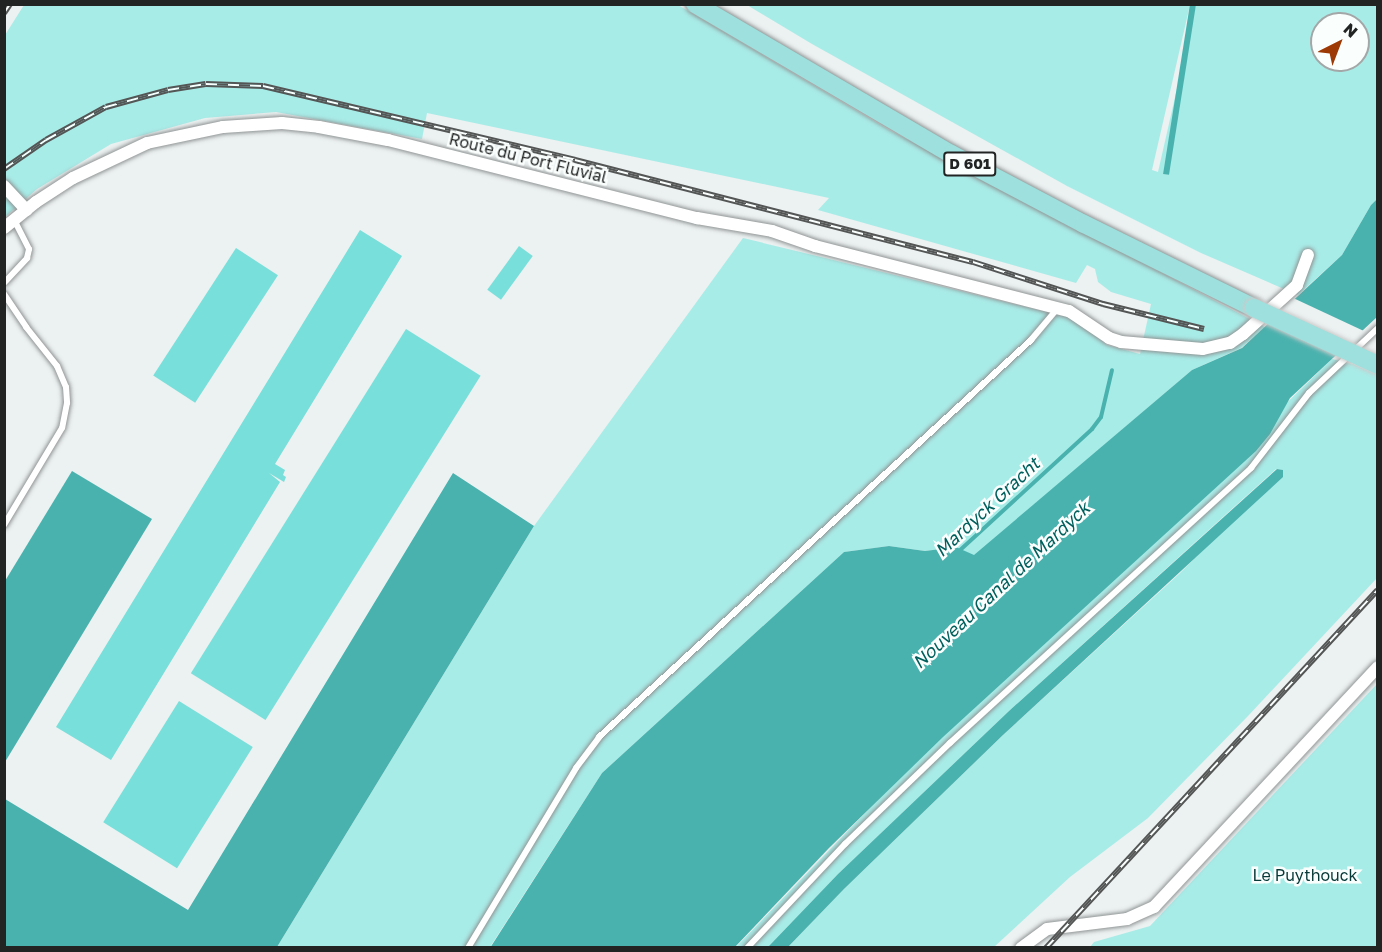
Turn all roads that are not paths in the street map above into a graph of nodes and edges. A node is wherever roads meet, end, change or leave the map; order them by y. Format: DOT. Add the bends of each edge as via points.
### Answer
graph roads {
  1 [pos="695,4"];
  2 [pos="717,4"];
  3 [pos="4,186"];
  4 [pos="26,210"];
  5 [pos="7,225"];
  6 [pos="1308,255"];
  7 [pos="4,283"];
  8 [pos="4,294"];
  9 [pos="1256,304"];
  10 [pos="1058,308"];
  11 [pos="1377,328"];
  12 [pos="1377,354"];
  13 [pos="1377,364"];
  14 [pos="4,525"];
  15 [pos="1377,667"];
  16 [pos="468,948"];
  17 [pos="747,948"];
  18 [pos="1021,948"];
  1 -- 9 [label="main road, D 601" via="943,149 1084,224"];
  2 -- 9 [label="main road, D 601" via="855,89 993,166"];
  3 -- 4 [label="street"];
  4 -- 5 [label="street, Route du Port Fluvial"];
  4 -- 10 [label="street, Route du Port Fluvial" via="93,167 158,140 235,125 302,125 388,140 710,221 772,231 826,249"];
  5 -- 7 [label="lane" via="29,249 27,258"];
  6 -- 10 [label="street, Route du Port Fluvial" via="1303,274 1293,289 1244,334 1212,348 1121,342 1109,338 1075,313"];
  8 -- 14 [label="lane" via="57,366 66,387 67,403 62,428"];
  9 -- 12 [label="main road, D 601"];
  9 -- 13 [label="main road, D 601, bridge"];
  10 -- 16 [label="lane" via="1031,340 599,737 576,768"];
  11 -- 17 [label="lane" via="1309,393 1251,468 944,748 845,844"];
  15 -- 18 [label="street" via="1154,907 1127,919 1047,929"];
}
